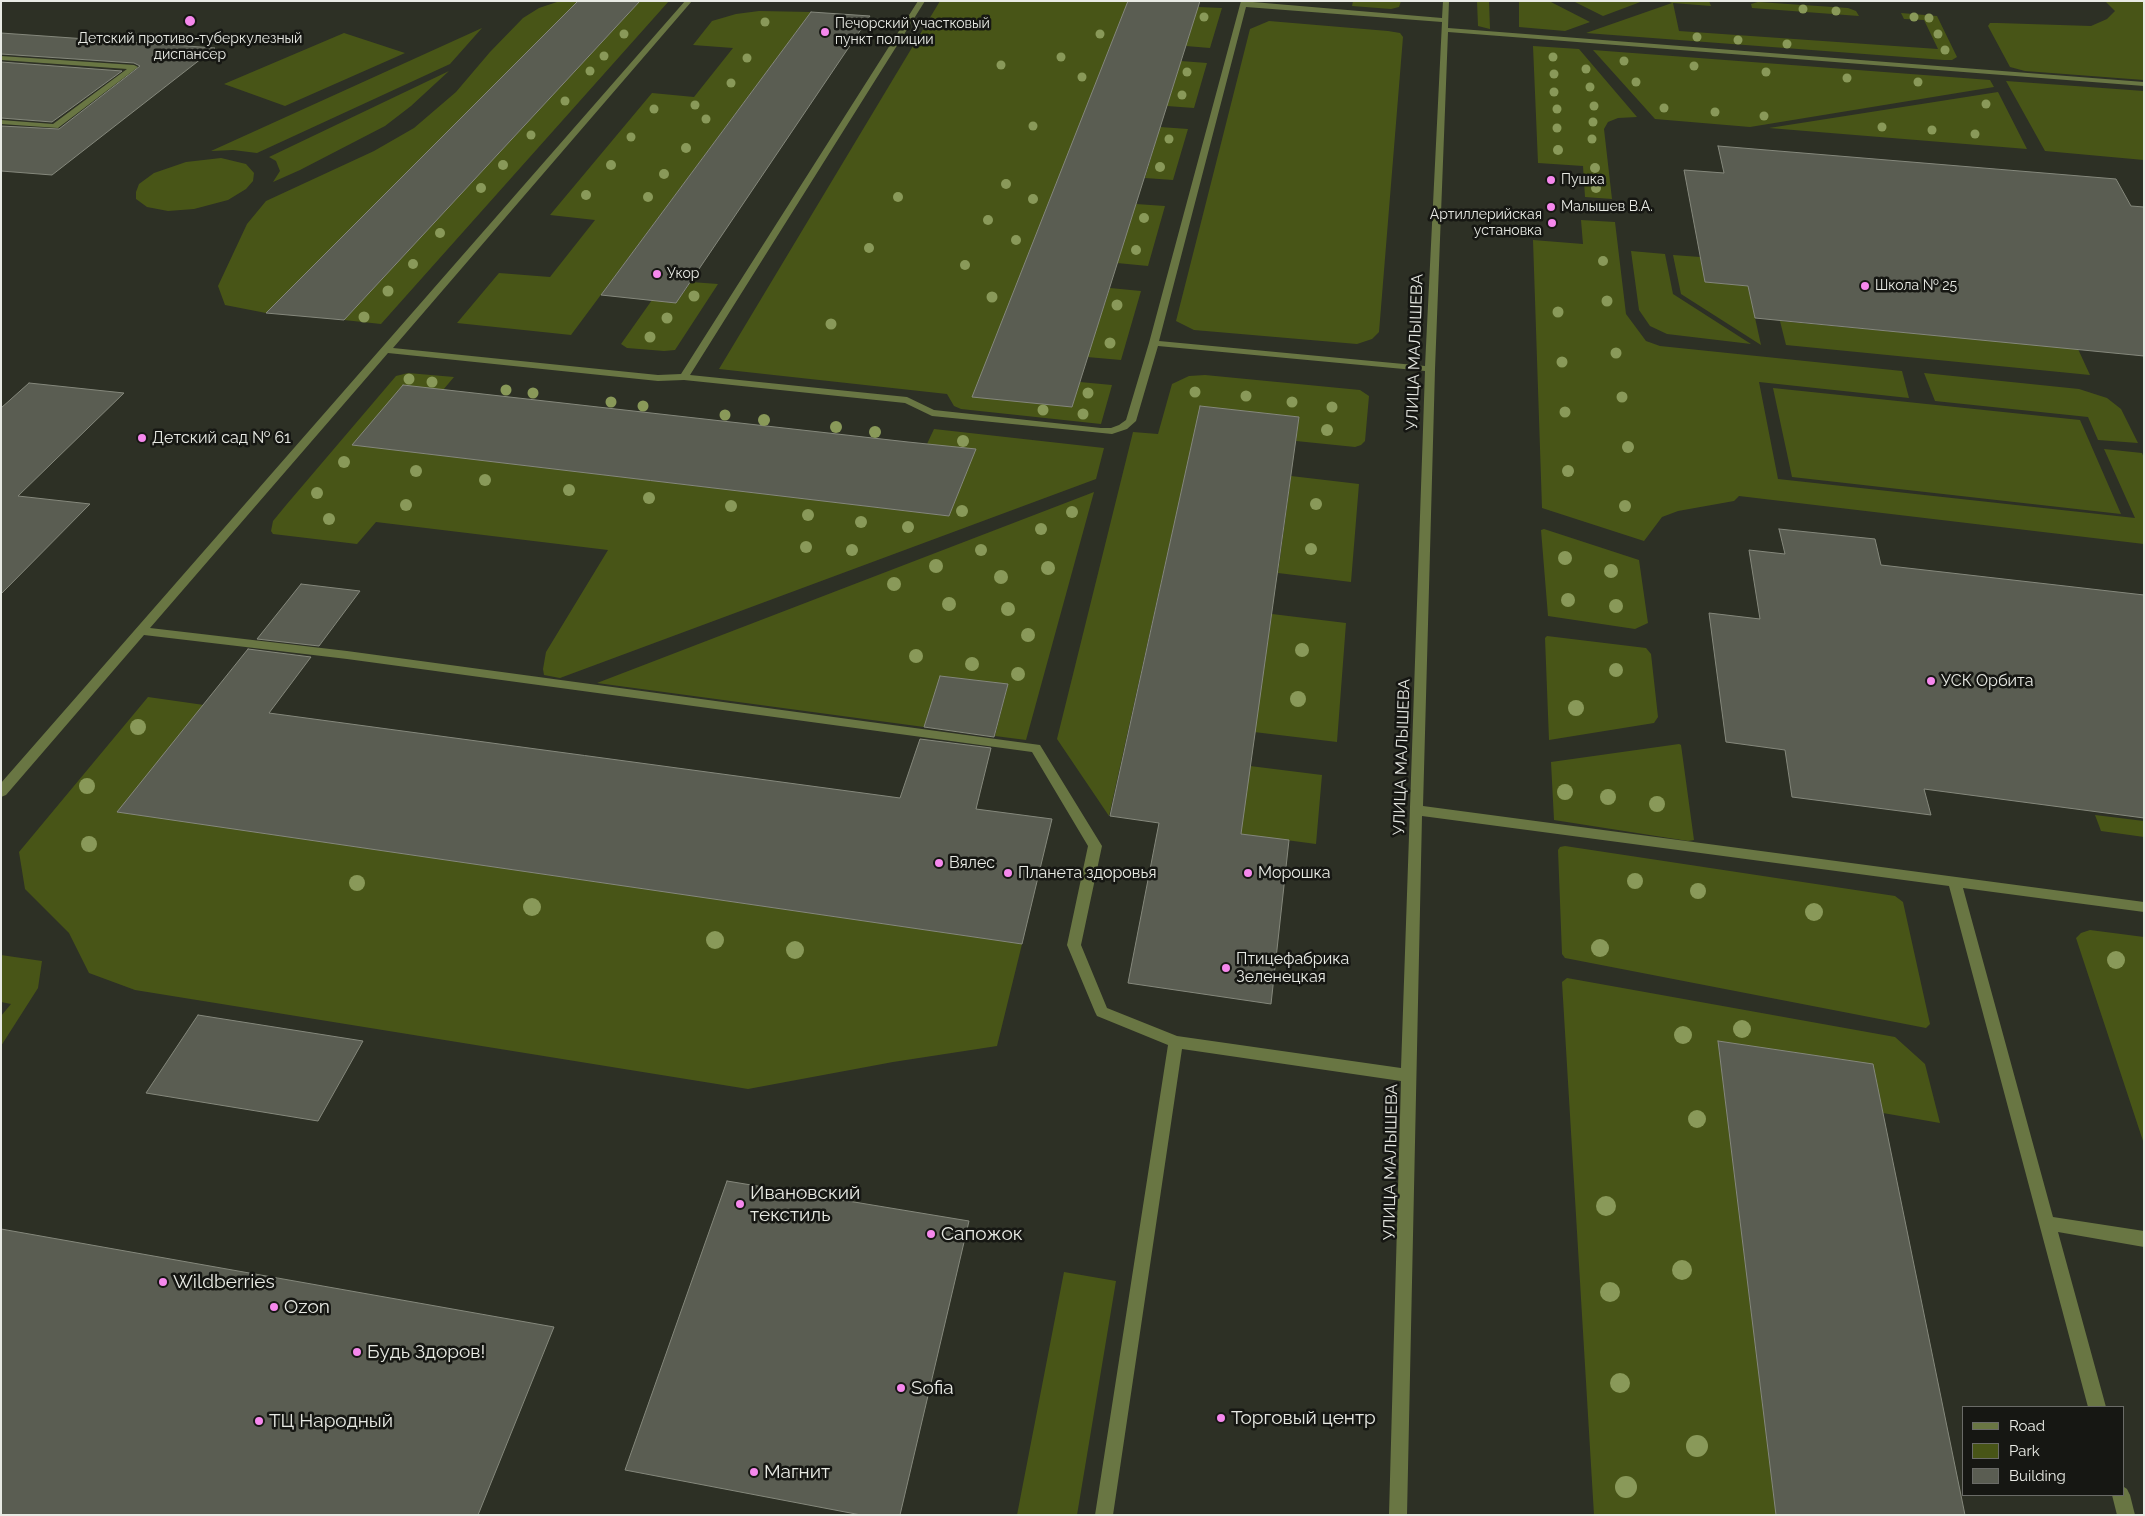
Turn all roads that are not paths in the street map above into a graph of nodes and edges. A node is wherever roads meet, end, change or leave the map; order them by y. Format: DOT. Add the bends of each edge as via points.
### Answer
graph roads {
  1 [pos="689,1"];
  2 [pos="922,1"];
  3 [pos="1446,1"];
  4 [pos="1243,3"];
  5 [pos="1444,25"];
  6 [pos="1,58"];
  7 [pos="2144,84"];
  8 [pos="1,122"];
  9 [pos="1154,343"];
  10 [pos="386,350"];
  11 [pos="1430,369"];
  12 [pos="684,377"];
  13 [pos="142,630"];
  14 [pos="1,792"];
  15 [pos="1417,810"];
  16 [pos="1955,882"];
  17 [pos="2144,908"];
  18 [pos="1176,1042"];
  19 [pos="1409,1076"];
  20 [pos="2047,1223"];
  21 [pos="2144,1239"];
  22 [pos="2097,1406"];
  23 [pos="2121,1496"];
  24 [pos="1104,1515"];
  25 [pos="1398,1515"];
  26 [pos="2126,1515"];
  1 -- 10 [label="street"];
  2 -- 12 [label="street"];
  3 -- 5 [label="street, УЛИЦА МАЛЫШЕВА"];
  4 -- 5 [label="street"];
  4 -- 9 [label="street"];
  5 -- 7 [label="street"];
  5 -- 11 [label="street, УЛИЦА МАЛЫШЕВА"];
  6 -- 8 [label="street" via="134,67 55,126"];
  9 -- 11 [label="street"];
  9 -- 12 [label="street" via="1131,422 1112,430 932,413 907,400"];
  10 -- 12 [label="street" via="658,378"];
  10 -- 13 [label="street"];
  11 -- 15 [label="street, УЛИЦА МАЛЫШЕВА"];
  13 -- 14 [label="street"];
  13 -- 18 [label="street" via="1036,748 1095,846 1074,945 1102,1012"];
  15 -- 16 [label="street"];
  15 -- 19 [label="street, УЛИЦА МАЛЫШЕВА"];
  16 -- 17 [label="street"];
  16 -- 20 [label="street"];
  18 -- 19 [label="street"];
  18 -- 24 [label="street"];
  19 -- 25 [label="street, УЛИЦА МАЛЫШЕВА"];
  20 -- 21 [label="street"];
  20 -- 22 [label="street"];
  23 -- 26 [label="street"];
}
